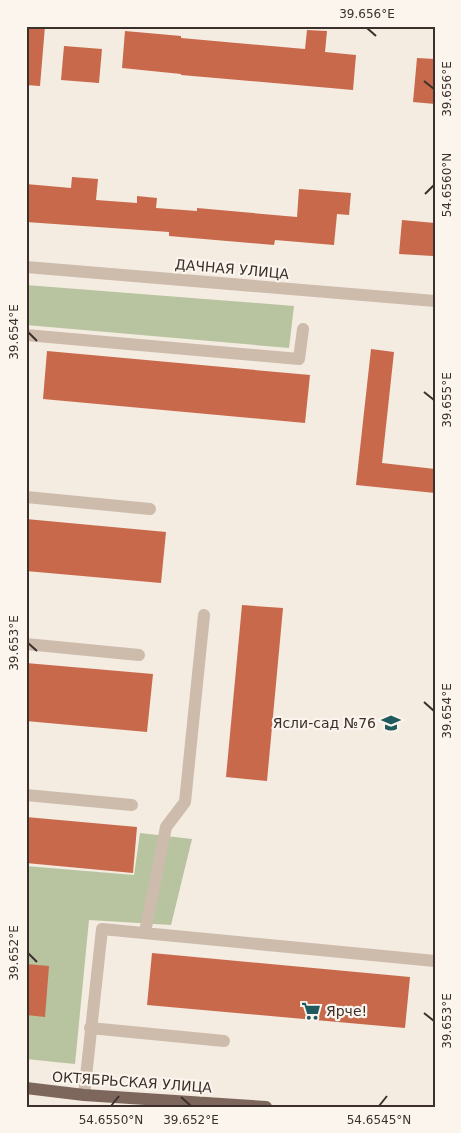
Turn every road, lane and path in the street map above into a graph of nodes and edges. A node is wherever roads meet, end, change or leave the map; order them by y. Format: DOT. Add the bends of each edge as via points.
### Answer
graph roads {
  1 [pos="26,267"];
  2 [pos="435,301"];
  3 [pos="302,329"];
  4 [pos="26,335"];
  5 [pos="26,496"];
  6 [pos="150,509"];
  7 [pos="204,616"];
  8 [pos="26,644"];
  9 [pos="139,655"];
  10 [pos="26,795"];
  11 [pos="132,805"];
  12 [pos="146,932"];
  13 [pos="435,961"];
  14 [pos="90,1028"];
  15 [pos="224,1041"];
  16 [pos="26,1088"];
  17 [pos="84,1095"];
  18 [pos="266,1107"];
  1 -- 2 [label="street, ДАЧНАЯ УЛИЦА"];
  3 -- 4 [label="street" via="298,359"];
  5 -- 6 [label="street"];
  7 -- 12 [label="street" via="184,802 166,827"];
  8 -- 9 [label="street"];
  10 -- 11 [label="street"];
  12 -- 13 [label="street"];
  12 -- 14 [label="street" via="102,928"];
  14 -- 15 [label="street"];
  14 -- 17 [label="street"];
  16 -- 17 [label="main road, ОКТЯБРЬСКАЯ УЛИЦА"];
  17 -- 18 [label="main road, ОКТЯБРЬСКАЯ УЛИЦА"];
}
